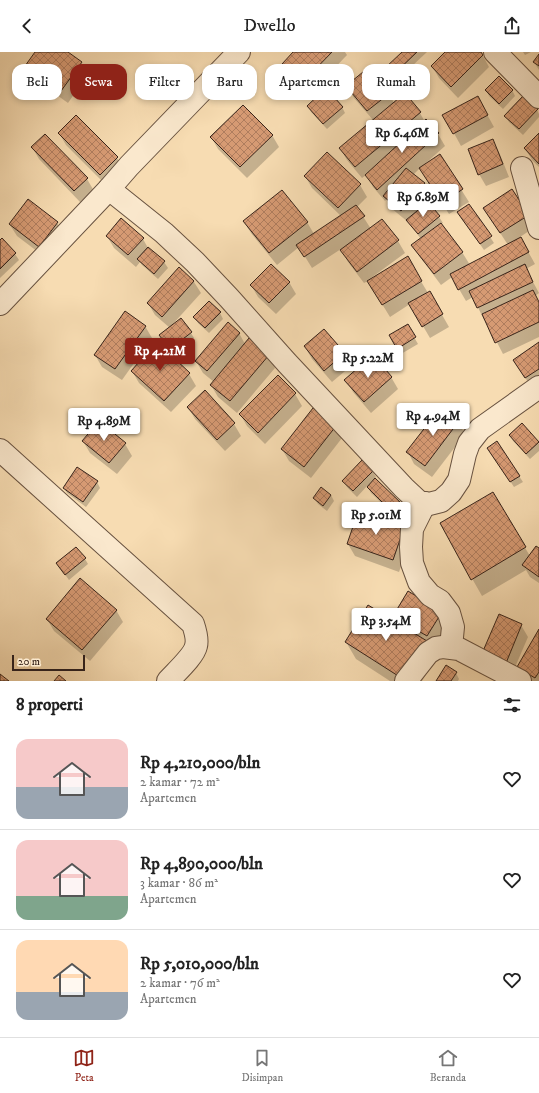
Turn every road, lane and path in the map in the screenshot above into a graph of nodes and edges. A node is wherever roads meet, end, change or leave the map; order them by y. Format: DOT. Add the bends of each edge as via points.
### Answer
graph roads {
  1 [pos="239,52"];
  2 [pos="495,52"];
  3 [pos="539,97"];
  4 [pos="522,168"];
  5 [pos="109,189"];
  6 [pos="539,228"];
  7 [pos="0,304"];
  8 [pos="539,387"];
  9 [pos="0,450"];
  10 [pos="424,503"];
  11 [pos="451,647"];
  12 [pos="168,681"];
  13 [pos="406,681"];
  14 [pos="520,681"];
  1 -- 5 [label="street"];
  2 -- 3 [label="street"];
  4 -- 6 [label="street"];
  5 -- 7 [label="street"];
  5 -- 10 [label="street" via="164,233 195,262 404,488 419,502"];
  8 -- 10 [label="street" via="480,430 469,443 459,480 451,492 441,501"];
  9 -- 12 [label="street" via="192,624 196,631 196,646 192,655"];
  10 -- 11 [label="street" via="412,529 412,563 419,582 449,613 452,627"];
  11 -- 13 [label="street" via="443,646 428,653"];
  11 -- 14 [label="street"];
}
